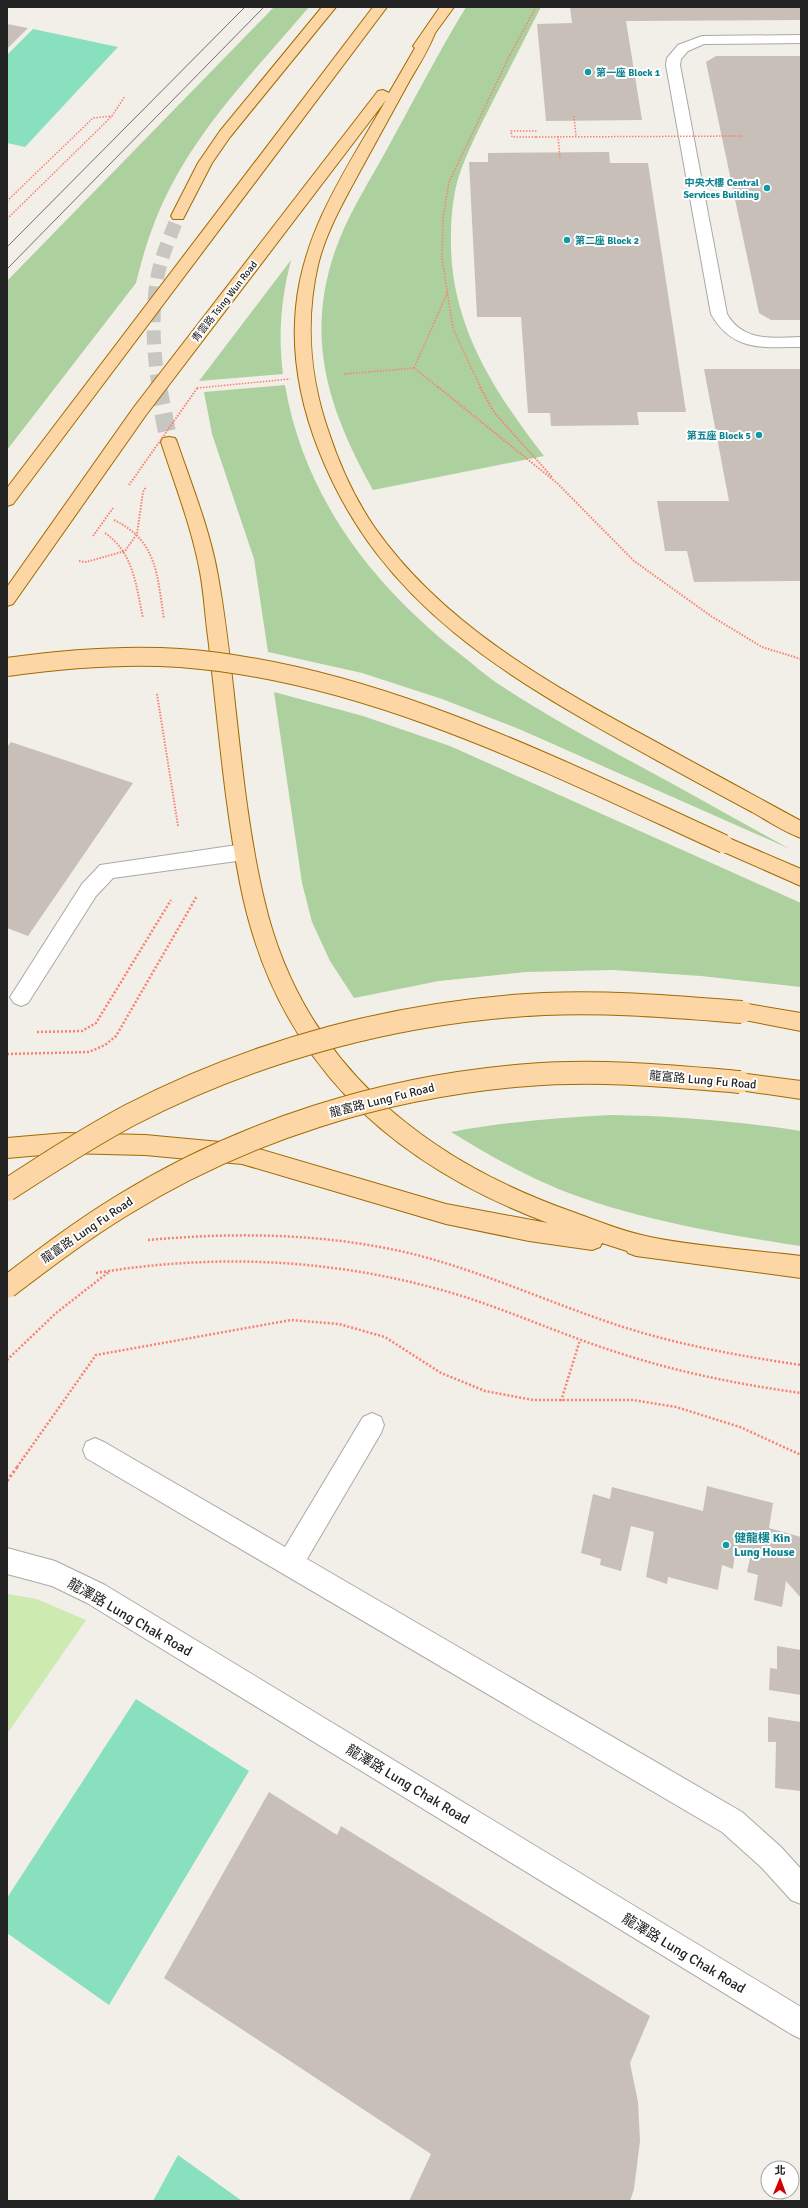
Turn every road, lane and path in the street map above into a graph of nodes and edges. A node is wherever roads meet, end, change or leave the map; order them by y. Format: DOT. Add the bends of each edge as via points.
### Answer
graph roads {
  1 [pos="329,7"];
  2 [pos="380,7"];
  3 [pos="447,7"];
  4 [pos="536,7"];
  5 [pos="429,34"];
  6 [pos="801,39"];
  7 [pos="125,96"];
  8 [pos="112,116"];
  9 [pos="574,116"];
  10 [pos="537,131"];
  11 [pos="558,136"];
  12 [pos="576,136"];
  13 [pos="742,136"];
  14 [pos="560,158"];
  15 [pos="7,201"];
  16 [pos="178,216"];
  17 [pos="7,219"];
  18 [pos="448,291"];
  19 [pos="801,342"];
  20 [pos="414,368"];
  21 [pos="337,375"];
  22 [pos="290,379"];
  23 [pos="169,442"];
  24 [pos="557,483"];
  25 [pos="129,485"];
  26 [pos="143,492"];
  27 [pos="7,500"];
  28 [pos="113,508"];
  29 [pos="114,520"];
  30 [pos="105,533"];
  31 [pos="138,534"];
  32 [pos="93,536"];
  33 [pos="125,551"];
  34 [pos="76,560"];
  35 [pos="7,600"];
  36 [pos="143,618"];
  37 [pos="166,626"];
  38 [pos="801,659"];
  39 [pos="7,667"];
  40 [pos="801,830"];
  41 [pos="244,852"];
  42 [pos="204,857"];
  43 [pos="801,878"];
  44 [pos="21,997"];
  45 [pos="801,1022"];
  46 [pos="7,1054"];
  47 [pos="801,1090"];
  48 [pos="7,1148"];
  49 [pos="7,1190"];
  50 [pos="148,1240"];
  51 [pos="650,1248"];
  52 [pos="801,1267"];
  53 [pos="112,1270"];
  54 [pos="89,1274"];
  55 [pos="7,1287"];
  56 [pos="580,1340"];
  57 [pos="7,1360"];
  58 [pos="801,1365"];
  59 [pos="801,1393"];
  60 [pos="561,1401"];
  61 [pos="372,1426"];
  62 [pos="95,1450"];
  63 [pos="801,1455"];
  64 [pos="7,1481"];
  65 [pos="7,1561"];
  66 [pos="290,1563"];
  67 [pos="801,1890"];
  68 [pos="801,2024"];
  1 -- 16 [label="main road" via="224,134 205,163"];
  2 -- 27 [label="main road"];
  3 -- 5 [label="main road, 青雲路 Tsing Wun Road"];
  4 -- 18 [label="path" via="449,182 443,218 442,258"];
  5 -- 35 [label="main road, 青雲路 Tsing Wun Road" via="140,411"];
  5 -- 40 [label="main road" via="329,214 306,283 302,333 310,400 340,481 369,533 389,558 414,586 470,636 597,719"];
  6 -- 19 [label="street" via="702,40 682,48 674,58 673,65 719,314 723,324 739,337 750,341"];
  7 -- 8 [label="path"];
  8 -- 15 [label="path" via="93,118"];
  8 -- 17 [label="path"];
  9 -- 12 [label="path"];
  10 -- 11 [label="path, bridge" via="511,132 512,137"];
  11 -- 12 [label="path, bridge"];
  11 -- 14 [label="path"];
  12 -- 13 [label="path, bridge"];
  18 -- 20 [label="path"];
  18 -- 24 [label="path" via="453,329 468,364 494,412"];
  20 -- 21 [label="path"];
  20 -- 24 [label="path"];
  22 -- 25 [label="path, bridge" via="198,387"];
  23 -- 41 [label="main road" via="208,566"];
  24 -- 38 [label="path" via="634,561 711,616 762,647"];
  26 -- 31 [label="path"];
  28 -- 32 [label="path, bridge"];
  29 -- 31 [label="path"];
  30 -- 33 [label="path" via="113,537"];
  31 -- 33 [label="path"];
  31 -- 37 [label="path" via="154,567"];
  33 -- 34 [label="path" via="86,562"];
  33 -- 36 [label="path"];
  39 -- 43 [label="main road, bridge" via="98,658 166,658 239,666 336,687 435,719 506,747"];
  41 -- 42 [label="street"];
  41 -- 51 [label="main road" via="263,936 280,981 304,1026 336,1069 366,1101 402,1133 441,1162 477,1182 552,1216"];
  42 -- 44 [label="street" via="107,871 89,890"];
  42 -- 46 [label="path" via="198,894 116,1036 105,1045 89,1052"];
  45 -- 49 [label="main road, bridge" via="742,1012 599,1004 543,1004 442,1014 348,1033 260,1058 167,1098 69,1150"];
  47 -- 55 [label="main road, 龍富路 Lung Fu Road, bridge" via="740,1082 613,1074 527,1075 438,1086 337,1110 227,1149 180,1172 92,1224"];
  48 -- 51 [label="main road" via="65,1143 145,1145 242,1154 446,1214 529,1231"];
  50 -- 58 [label="path" via="240,1235 309,1238 379,1248 448,1264 620,1326 680,1343"];
  51 -- 52 [label="main road"];
  53 -- 54 [label="path"];
  53 -- 56 [label="path" via="175,1262 238,1260 313,1265 373,1274 439,1289"];
  53 -- 57 [label="path" via="73,1298 36,1330"];
  56 -- 59 [label="path" via="674,1370 732,1383"];
  56 -- 60 [label="path"];
  60 -- 63 [label="path" via="633,1400 674,1408 742,1428"];
  60 -- 64 [label="path" via="500,1396 470,1387 442,1373 386,1337 352,1326 291,1320 96,1355"];
  61 -- 66 [label="street"];
  62 -- 66 [label="street"];
  65 -- 68 [label="street, 龍澤路 Lung Chak Road" via="55,1574 96,1594"];
  66 -- 67 [label="street" via="732,1822 771,1857"];
}
